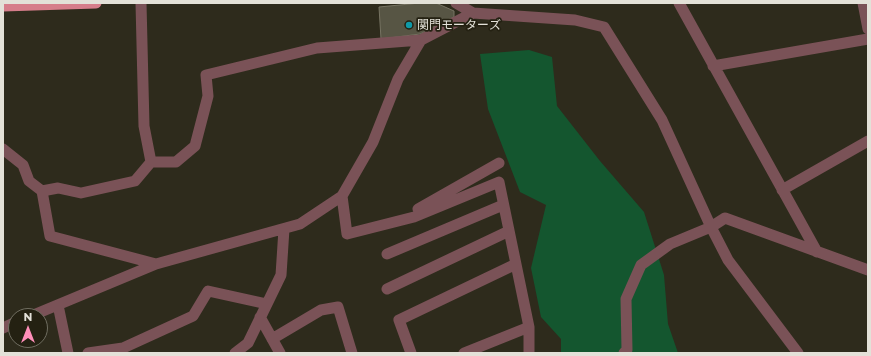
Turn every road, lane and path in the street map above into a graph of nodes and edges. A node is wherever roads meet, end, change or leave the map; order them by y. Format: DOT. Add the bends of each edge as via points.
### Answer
graph roads {
  1 [pos="96,3"];
  2 [pos="141,3"];
  3 [pos="456,3"];
  4 [pos="679,3"];
  5 [pos="863,3"];
  6 [pos="3,6"];
  7 [pos="473,13"];
  8 [pos="868,29"];
  9 [pos="868,39"];
  10 [pos="421,40"];
  11 [pos="713,66"];
  12 [pos="868,141"];
  13 [pos="3,149"];
  14 [pos="152,162"];
  15 [pos="500,163"];
  16 [pos="782,190"];
  17 [pos="42,191"];
  18 [pos="342,196"];
  19 [pos="503,205"];
  20 [pos="397,221"];
  21 [pos="711,227"];
  22 [pos="284,229"];
  23 [pos="509,231"];
  24 [pos="817,252"];
  25 [pos="387,254"];
  26 [pos="156,264"];
  27 [pos="516,264"];
  28 [pos="868,270"];
  29 [pos="387,289"];
  30 [pos="267,304"];
  31 [pos="58,305"];
  32 [pos="48,309"];
  33 [pos="260,317"];
  34 [pos="529,327"];
  35 [pos="272,339"];
  36 [pos="68,353"];
  37 [pos="88,353"];
  38 [pos="235,353"];
  39 [pos="280,353"];
  40 [pos="352,353"];
  41 [pos="411,353"];
  42 [pos="464,353"];
  43 [pos="529,353"];
  44 [pos="624,353"];
  45 [pos="798,353"];
  1 -- 6 [label="highway"];
  2 -- 14 [label="street" via="144,126"];
  3 -- 7 [label="street"];
  4 -- 11 [label="street"];
  5 -- 8 [label="street"];
  7 -- 10 [label="street"];
  7 -- 21 [label="street" via="575,20 604,27 662,120"];
  9 -- 11 [label="street"];
  10 -- 14 [label="street" via="317,48 206,75 208,96 195,146 176,162"];
  10 -- 18 [label="street" via="398,79 373,142"];
  11 -- 16 [label="street"];
  12 -- 16 [label="street"];
  13 -- 17 [label="street" via="23,165 29,180"];
  14 -- 17 [label="street" via="135,181 82,193 58,188"];
  15 -- 20 [label="street"];
  16 -- 24 [label="street"];
  17 -- 26 [label="street" via="50,236"];
  18 -- 20 [label="street" via="347,234"];
  18 -- 22 [label="street" via="300,224"];
  19 -- 20 [label="street" via="499,182 414,217"];
  19 -- 23 [label="street"];
  19 -- 25 [label="street"];
  21 -- 24 [label="street" via="724,218"];
  21 -- 44 [label="street" via="670,244 641,265 626,299 627,350"];
  21 -- 45 [label="street" via="728,260"];
  22 -- 26 [label="street"];
  22 -- 30 [label="street" via="281,275"];
  23 -- 27 [label="street"];
  23 -- 29 [label="street"];
  24 -- 28 [label="street"];
  26 -- 31 [label="street"];
  27 -- 34 [label="street"];
  27 -- 41 [label="street" via="399,320"];
  30 -- 33 [label="street"];
  30 -- 37 [label="street" via="208,291 193,316 123,348"];
  31 -- 32 [label="street"];
  31 -- 36 [label="street"];
  33 -- 38 [label="street" via="248,343"];
  33 -- 39 [label="street"];
  34 -- 42 [label="street"];
  34 -- 43 [label="street"];
  35 -- 40 [label="street" via="322,310 338,307"];
}
